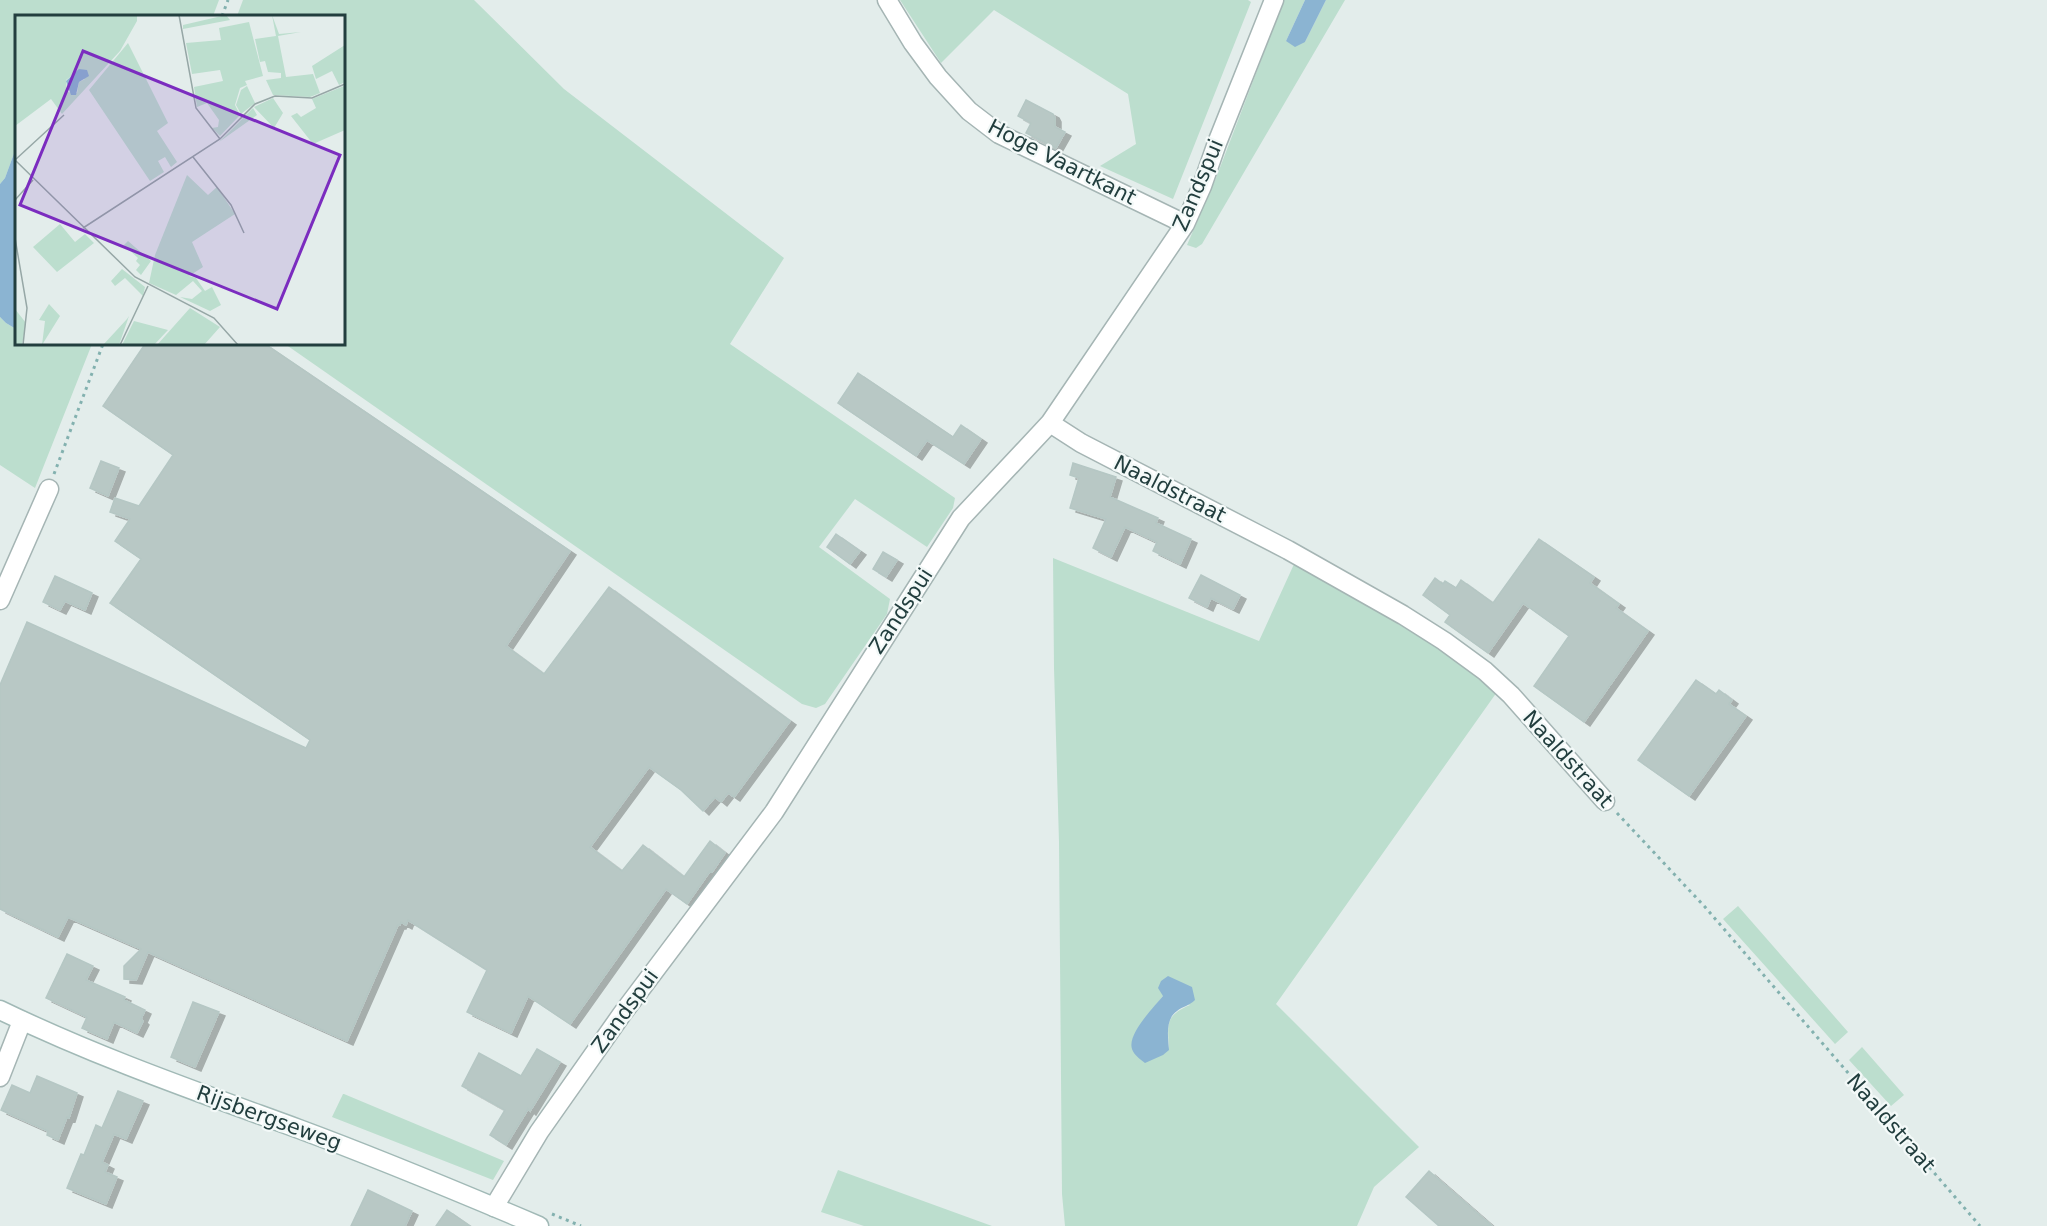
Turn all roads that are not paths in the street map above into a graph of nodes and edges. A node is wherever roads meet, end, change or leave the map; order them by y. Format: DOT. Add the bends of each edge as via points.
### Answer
graph roads {
  1 [pos="887,0"];
  2 [pos="1274,0"];
  3 [pos="1185,224"];
  4 [pos="1050,423"];
  5 [pos="49,489"];
  6 [pos="0,600"];
  7 [pos="1605,801"];
  8 [pos="0,1010"];
  9 [pos="22,1021"];
  10 [pos="0,1077"];
  11 [pos="494,1207"];
  12 [pos="539,1226"];
  1 -- 3 [label="street, Hoge Vaartkant" via="938,77 969,111 999,134"];
  2 -- 3 [label="street, Zandspui"];
  3 -- 4 [label="street, Zandspui"];
  4 -- 7 [label="street, Naaldstraat" via="1081,443 1288,550 1452,646 1511,695"];
  4 -- 11 [label="street, Zandspui" via="961,518 774,812 609,1032 539,1132"];
  5 -- 6 [label="street"];
  8 -- 9 [label="street, Rijsbergseweg"];
  9 -- 10 [label="street"];
  9 -- 11 [label="street, Rijsbergseweg" via="126,1066 360,1152"];
  11 -- 12 [label="street, Rijsbergseweg"];
}
